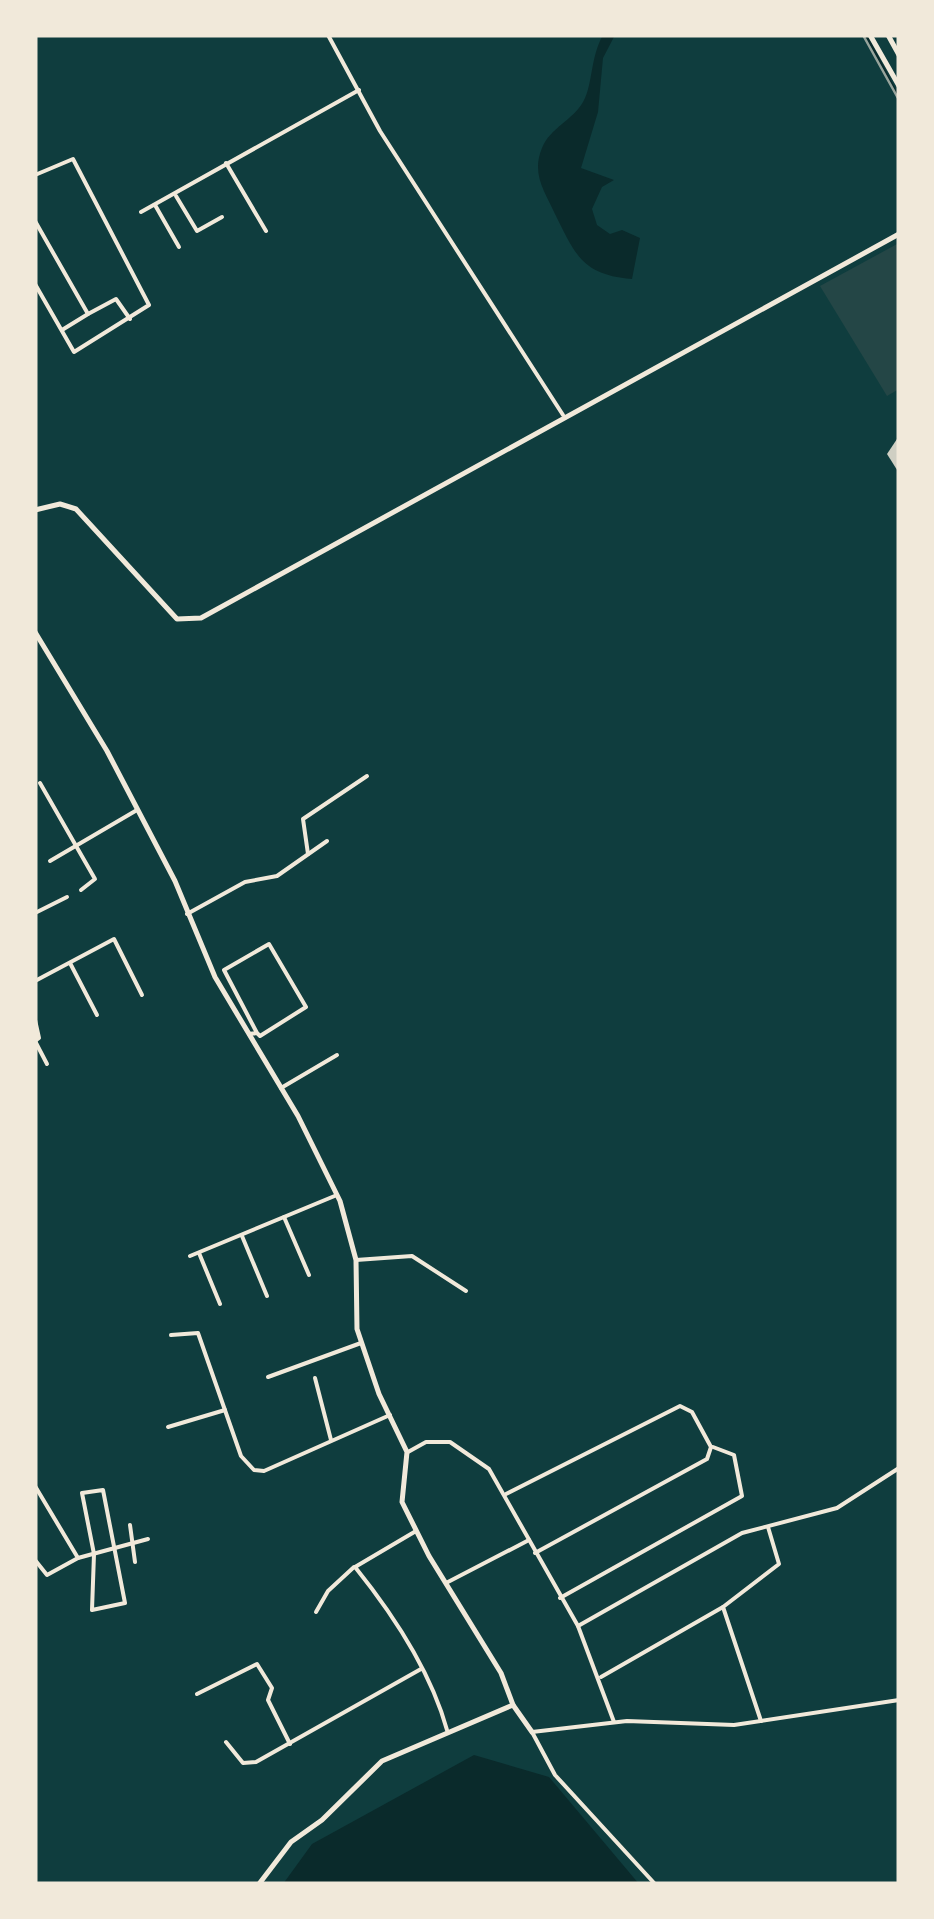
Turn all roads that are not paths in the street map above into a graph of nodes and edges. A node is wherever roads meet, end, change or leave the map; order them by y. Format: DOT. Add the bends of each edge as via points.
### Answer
graph roads {
  1 [pos="328,35"];
  2 [pos="870,35"];
  3 [pos="888,35"];
  4 [pos="899,55"];
  5 [pos="899,86"];
  6 [pos="360,90"];
  7 [pos="226,163"];
  8 [pos="35,175"];
  9 [pos="175,194"];
  10 [pos="155,205"];
  11 [pos="142,212"];
  12 [pos="222,217"];
  13 [pos="35,221"];
  14 [pos="266,231"];
  15 [pos="899,234"];
  16 [pos="179,247"];
  17 [pos="35,284"];
  18 [pos="88,314"];
  19 [pos="130,318"];
  20 [pos="61,331"];
  21 [pos="564,415"];
  22 [pos="35,510"];
  23 [pos="35,632"];
  24 [pos="367,776"];
  25 [pos="40,783"];
  26 [pos="137,810"];
  27 [pos="327,841"];
  28 [pos="76,846"];
  29 [pos="308,854"];
  30 [pos="50,861"];
  31 [pos="81,890"];
  32 [pos="67,897"];
  33 [pos="35,913"];
  34 [pos="187,915"];
  35 [pos="70,963"];
  36 [pos="223,973"];
  37 [pos="215,977"];
  38 [pos="35,981"];
  39 [pos="142,995"];
  40 [pos="97,1015"];
  41 [pos="35,1020"];
  42 [pos="253,1034"];
  43 [pos="35,1041"];
  44 [pos="338,1055"];
  45 [pos="47,1064"];
  46 [pos="281,1088"];
  47 [pos="337,1194"];
  48 [pos="284,1216"];
  49 [pos="242,1234"];
  50 [pos="199,1252"];
  51 [pos="190,1256"];
  52 [pos="356,1260"];
  53 [pos="309,1275"];
  54 [pos="466,1291"];
  55 [pos="268,1296"];
  56 [pos="220,1304"];
  57 [pos="172,1335"];
  58 [pos="361,1343"];
  59 [pos="268,1377"];
  60 [pos="315,1378"];
  61 [pos="225,1410"];
  62 [pos="390,1415"];
  63 [pos="168,1427"];
  64 [pos="330,1440"];
  65 [pos="712,1447"];
  66 [pos="407,1452"];
  67 [pos="899,1468"];
  68 [pos="35,1486"];
  69 [pos="506,1494"];
  70 [pos="130,1524"];
  71 [pos="768,1526"];
  72 [pos="416,1531"];
  73 [pos="148,1540"];
  74 [pos="529,1540"];
  75 [pos="133,1544"];
  76 [pos="112,1552"];
  77 [pos="535,1553"];
  78 [pos="94,1554"];
  79 [pos="78,1558"];
  80 [pos="35,1560"];
  81 [pos="135,1562"];
  82 [pos="355,1567"];
  83 [pos="446,1583"];
  84 [pos="560,1598"];
  85 [pos="723,1607"];
  86 [pos="316,1612"];
  87 [pos="578,1626"];
  88 [pos="421,1669"];
  89 [pos="600,1678"];
  90 [pos="197,1694"];
  91 [pos="899,1700"];
  92 [pos="513,1704"];
  93 [pos="614,1722"];
  94 [pos="761,1722"];
  95 [pos="447,1730"];
  96 [pos="532,1732"];
  97 [pos="226,1742"];
  98 [pos="290,1744"];
  99 [pos="259,1884"];
  100 [pos="655,1884"];
  1 -- 6 [label="street"];
  2 -- 5 [label="street"];
  3 -- 4 [label="street"];
  6 -- 7 [label="street"];
  6 -- 21 [label="street"];
  7 -- 9 [label="street"];
  7 -- 14 [label="street"];
  8 -- 19 [label="street" via="72,159 149,304"];
  9 -- 10 [label="street"];
  9 -- 12 [label="street" via="197,231"];
  10 -- 11 [label="street"];
  10 -- 16 [label="street"];
  13 -- 18 [label="street"];
  15 -- 21 [label="street"];
  17 -- 20 [label="street"];
  18 -- 19 [label="street" via="116,298"];
  18 -- 20 [label="street"];
  19 -- 20 [label="street" via="75,352"];
  21 -- 22 [label="street" via="190,621 170,613 76,509 60,504"];
  23 -- 26 [label="street"];
  24 -- 29 [label="street" via="303,819"];
  25 -- 28 [label="street"];
  26 -- 28 [label="street"];
  26 -- 34 [label="street"];
  27 -- 29 [label="street"];
  28 -- 30 [label="street"];
  28 -- 31 [label="street" via="95,879"];
  29 -- 34 [label="street" via="277,876 246,882"];
  32 -- 33 [label="street"];
  34 -- 37 [label="street"];
  35 -- 38 [label="street"];
  35 -- 39 [label="street" via="114,939"];
  35 -- 40 [label="street"];
  36 -- 37 [label="street"];
  36 -- 42 [label="street"];
  36 -- 42 [label="street" via="270,944 306,1007"];
  37 -- 42 [label="street"];
  41 -- 43 [label="street"];
  42 -- 46 [label="street"];
  43 -- 45 [label="street"];
  44 -- 46 [label="street"];
  46 -- 47 [label="street"];
  47 -- 48 [label="street"];
  47 -- 52 [label="street"];
  48 -- 49 [label="street"];
  48 -- 53 [label="street"];
  49 -- 50 [label="street"];
  49 -- 55 [label="street"];
  50 -- 51 [label="street"];
  50 -- 56 [label="street"];
  52 -- 54 [label="street" via="412,1256"];
  52 -- 58 [label="street"];
  57 -- 61 [label="street" via="198,1334"];
  58 -- 59 [label="street"];
  58 -- 62 [label="street"];
  60 -- 64 [label="street"];
  61 -- 63 [label="street"];
  61 -- 64 [label="street" via="241,1456 254,1470"];
  62 -- 64 [label="street"];
  62 -- 66 [label="street"];
  65 -- 69 [label="street" via="692,1412 680,1406"];
  65 -- 77 [label="street" via="707,1458"];
  65 -- 84 [label="street" via="734,1456 742,1496"];
  66 -- 69 [label="street" via="426,1442 450,1442 481,1462"];
  66 -- 72 [label="street" via="400,1492"];
  67 -- 71 [label="street" via="837,1508"];
  68 -- 79 [label="street"];
  69 -- 74 [label="street"];
  70 -- 75 [label="street"];
  71 -- 85 [label="street" via="779,1564"];
  71 -- 87 [label="street" via="742,1533"];
  72 -- 82 [label="street"];
  72 -- 83 [label="street"];
  73 -- 75 [label="street"];
  74 -- 77 [label="street"];
  74 -- 83 [label="street"];
  75 -- 76 [label="street"];
  75 -- 81 [label="street"];
  76 -- 78 [label="street"];
  76 -- 78 [label="street" via="125,1603 92,1610"];
  76 -- 78 [label="street" via="103,1490 82,1494"];
  77 -- 84 [label="street"];
  78 -- 79 [label="street"];
  79 -- 80 [label="street" via="47,1576"];
  82 -- 86 [label="street"];
  82 -- 88 [label="street"];
  83 -- 92 [label="street"];
  84 -- 87 [label="street"];
  85 -- 89 [label="street"];
  85 -- 94 [label="street"];
  87 -- 89 [label="street"];
  88 -- 95 [label="street"];
  88 -- 98 [label="street"];
  89 -- 93 [label="street"];
  90 -- 98 [label="street" via="256,1664 272,1688 268,1700"];
  91 -- 94 [label="street"];
  92 -- 95 [label="street"];
  92 -- 96 [label="street"];
  93 -- 94 [label="street"];
  93 -- 96 [label="street"];
  95 -- 99 [label="street" via="382,1762 291,1842"];
  96 -- 100 [label="street" via="556,1775"];
  97 -- 98 [label="street" via="248,1764"];
}
